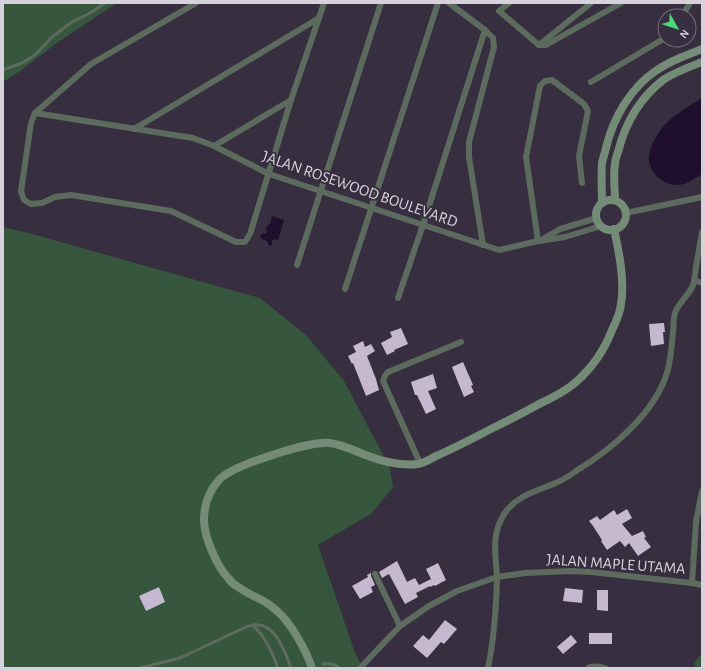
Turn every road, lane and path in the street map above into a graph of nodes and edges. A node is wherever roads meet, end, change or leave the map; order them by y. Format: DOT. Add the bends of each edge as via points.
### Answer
graph roads {
  1 [pos="105,3"];
  2 [pos="196,3"];
  3 [pos="324,3"];
  4 [pos="382,3"];
  5 [pos="438,3"];
  6 [pos="449,3"];
  7 [pos="509,3"];
  8 [pos="591,3"];
  9 [pos="621,3"];
  10 [pos="319,18"];
  11 [pos="485,30"];
  12 [pos="657,43"];
  13 [pos="539,45"];
  14 [pos="702,49"];
  15 [pos="702,62"];
  16 [pos="3,70"];
  17 [pos="591,82"];
  18 [pos="291,100"];
  19 [pos="35,113"];
  20 [pos="134,130"];
  21 [pos="214,146"];
  22 [pos="269,174"];
  23 [pos="582,183"];
  24 [pos="321,191"];
  25 [pos="702,198"];
  26 [pos="615,200"];
  27 [pos="602,203"];
  28 [pos="372,208"];
  29 [pos="626,213"];
  30 [pos="597,218"];
  31 [pos="423,225"];
  32 [pos="601,226"];
  33 [pos="614,229"];
  34 [pos="702,232"];
  35 [pos="538,241"];
  36 [pos="483,245"];
  37 [pos="297,265"];
  38 [pos="699,270"];
  39 [pos="694,280"];
  40 [pos="702,283"];
  41 [pos="346,289"];
  42 [pos="398,298"];
  43 [pos="461,342"];
  44 [pos="420,463"];
  45 [pos="702,491"];
  46 [pos="702,518"];
  47 [pos="696,522"];
  48 [pos="375,574"];
  49 [pos="497,577"];
  50 [pos="692,583"];
  51 [pos="702,585"];
  52 [pos="248,626"];
  53 [pos="400,626"];
  54 [pos="323,664"];
  55 [pos="140,668"];
  56 [pos="278,668"];
  57 [pos="291,668"];
  58 [pos="312,668"];
  59 [pos="340,668"];
  60 [pos="360,668"];
  61 [pos="488,668"];
  62 [pos="588,668"];
  63 [pos="605,668"];
  1 -- 16 [label="lane" via="52,36 35,56"];
  2 -- 19 [label="street" via="91,64"];
  3 -- 10 [label="street"];
  4 -- 24 [label="street"];
  5 -- 28 [label="street"];
  6 -- 11 [label="street"];
  7 -- 13 [label="street" via="499,11"];
  8 -- 13 [label="street"];
  9 -- 13 [label="street" via="546,46"];
  10 -- 18 [label="street"];
  10 -- 20 [label="street"];
  11 -- 31 [label="street"];
  11 -- 36 [label="street" via="493,38 494,47 469,142 469,157"];
  12 -- 17 [label="street"];
  14 -- 27 [label="street" via="657,70 641,83 626,102 616,120 602,162"];
  15 -- 26 [label="street" via="664,80 650,91 636,109 619,144 615,164"];
  18 -- 21 [label="street"];
  18 -- 22 [label="street"];
  19 -- 20 [label="street, JALAN ROSEWOOD BOULEVARD"];
  19 -- 22 [label="street" via="31,123 21,191 24,200 31,204 71,195 171,211 236,242 245,242 250,234"];
  20 -- 21 [label="street, JALAN ROSEWOOD BOULEVARD" via="193,138"];
  21 -- 22 [label="street, JALAN ROSEWOOD BOULEVARD"];
  22 -- 24 [label="street, JALAN ROSEWOOD BOULEVARD"];
  23 -- 35 [label="street" via="579,156 588,111 584,104 552,80 545,81 540,86 526,157"];
  24 -- 28 [label="street, JALAN ROSEWOOD BOULEVARD"];
  24 -- 37 [label="street"];
  25 -- 29 [label="street"];
  26 -- 27 [label="street"];
  26 -- 29 [label="street" via="622,205"];
  27 -- 30 [label="street" via="597,209"];
  28 -- 31 [label="street, JALAN ROSEWOOD BOULEVARD"];
  28 -- 41 [label="street"];
  29 -- 33 [label="street" via="623,223"];
  30 -- 32 [label="street"];
  30 -- 35 [label="street, JALAN ROSEWOOD BOULEVARD" via="560,229"];
  31 -- 36 [label="street, JALAN ROSEWOOD BOULEVARD"];
  31 -- 42 [label="street"];
  32 -- 33 [label="street"];
  32 -- 35 [label="street, JALAN ROSEWOOD BOULEVARD" via="564,237"];
  33 -- 44 [label="street" via="620,261 621,304 606,344 593,364 575,383 554,397"];
  34 -- 38 [label="street"];
  35 -- 36 [label="street, JALAN ROSEWOOD BOULEVARD" via="499,250"];
  38 -- 39 [label="street"];
  39 -- 40 [label="street"];
  39 -- 49 [label="street" via="693,287 674,313 667,373 658,393 633,425 600,456 558,482 524,496 510,506 502,516 496,532 494,549"];
  43 -- 44 [label="street" via="388,372 383,381"];
  44 -- 58 [label="street" via="390,463 344,446 328,443 310,445 253,462 229,473 219,480 210,492 204,522 208,540 219,566 229,580 278,611 290,626"];
  45 -- 47 [label="street, JALAN MAPLE UTAMA"];
  46 -- 47 [label="street"];
  47 -- 50 [label="street, JALAN MAPLE UTAMA"];
  48 -- 53 [label="street"];
  49 -- 50 [label="street, JALAN MAPLE UTAMA" via="572,571"];
  49 -- 53 [label="street, JALAN MAPLE UTAMA" via="452,594"];
  49 -- 61 [label="street" via="495,622"];
  50 -- 51 [label="street"];
  52 -- 55 [label="lane" via="180,658"];
  52 -- 56 [label="lane" via="254,626 265,639"];
  52 -- 57 [label="lane" via="258,624 272,630"];
  53 -- 60 [label="street, JALAN MAPLE UTAMA"];
  54 -- 59 [label="lane" via="329,663"];
  62 -- 63 [label="street"];
}
